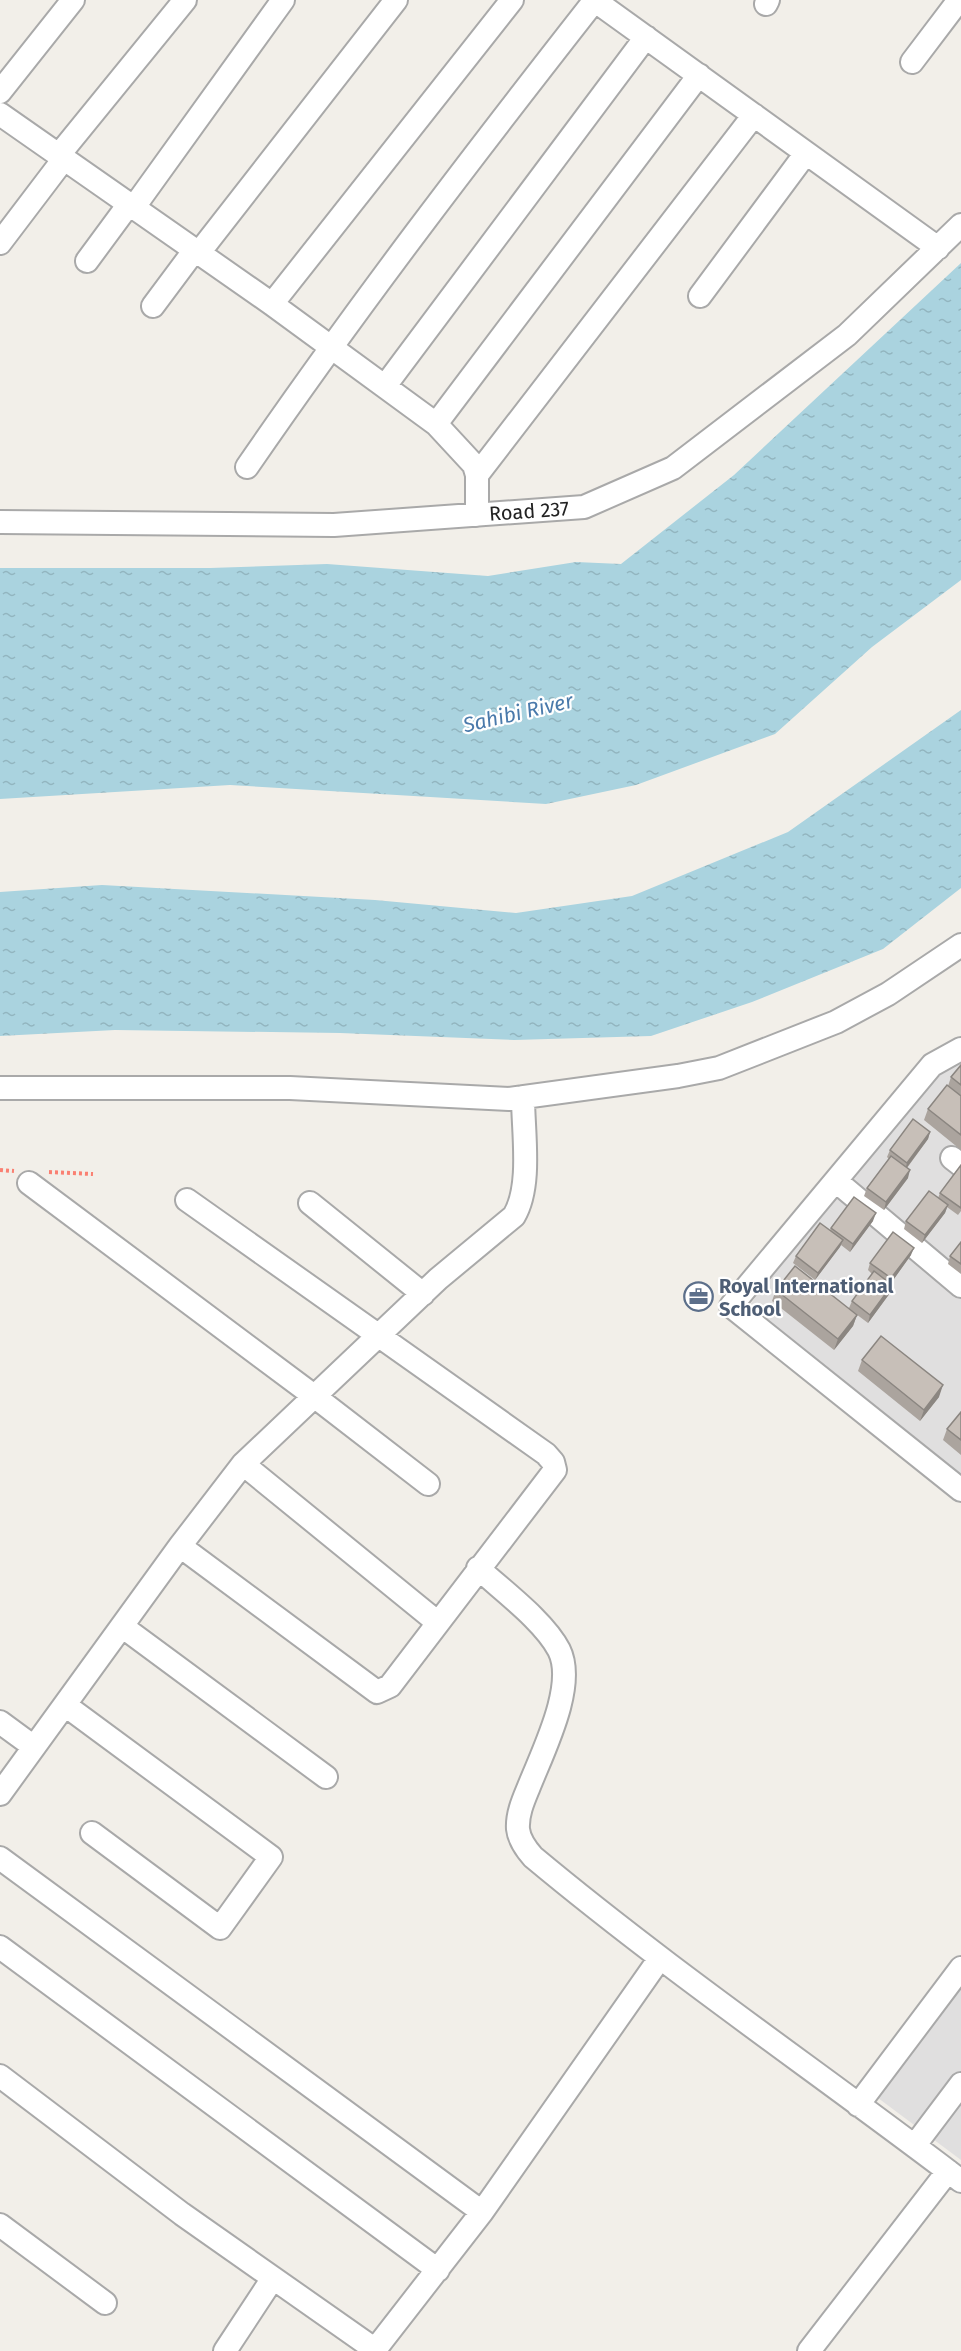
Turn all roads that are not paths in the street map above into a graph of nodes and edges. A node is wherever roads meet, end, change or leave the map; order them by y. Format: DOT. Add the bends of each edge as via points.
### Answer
graph roads {
  1 [pos="73,0"];
  2 [pos="185,0"];
  3 [pos="283,0"];
  4 [pos="396,0"];
  5 [pos="512,0"];
  6 [pos="595,0"];
  7 [pos="959,0"];
  8 [pos="646,37"];
  9 [pos="912,63"];
  10 [pos="699,75"];
  11 [pos="0,92"];
  12 [pos="0,114"];
  13 [pos="754,115"];
  14 [pos="806,153"];
  15 [pos="60,158"];
  16 [pos="132,206"];
  17 [pos="961,225"];
  18 [pos="0,243"];
  19 [pos="938,248"];
  20 [pos="196,253"];
  21 [pos="87,261"];
  22 [pos="700,296"];
  23 [pos="272,304"];
  24 [pos="153,306"];
  25 [pos="330,346"];
  26 [pos="385,386"];
  27 [pos="436,424"];
  28 [pos="247,467"];
  29 [pos="477,475"];
  30 [pos="477,515"];
  31 [pos="0,522"];
  32 [pos="961,945"];
  33 [pos="961,1049"];
  34 [pos="0,1088"];
  35 [pos="523,1096"];
  36 [pos="31,1176"];
  37 [pos="836,1180"];
  38 [pos="187,1200"];
  39 [pos="310,1203"];
  40 [pos="961,1286"];
  41 [pos="423,1293"];
  42 [pos="380,1334"];
  43 [pos="314,1395"];
  44 [pos="243,1464"];
  45 [pos="428,1484"];
  46 [pos="961,1490"];
  47 [pos="180,1546"];
  48 [pos="478,1568"];
  49 [pos="437,1622"];
  50 [pos="123,1627"];
  51 [pos="65,1705"];
  52 [pos="0,1722"];
  53 [pos="34,1747"];
  54 [pos="326,1777"];
  55 [pos="0,1794"];
  56 [pos="92,1833"];
  57 [pos="0,1858"];
  58 [pos="0,1947"];
  59 [pos="660,1958"];
  60 [pos="961,1968"];
  61 [pos="0,2076"];
  62 [pos="961,2084"];
  63 [pos="858,2105"];
  64 [pos="915,2145"];
  65 [pos="954,2176"];
  66 [pos="482,2212"];
  67 [pos="0,2225"];
  68 [pos="438,2270"];
  69 [pos="273,2278"];
  70 [pos="105,2303"];
  71 [pos="375,2350"];
  72 [pos="225,2351"];
  73 [pos="809,2351"];
  1 -- 11 [label="street"];
  2 -- 15 [label="street"];
  3 -- 16 [label="street"];
  4 -- 20 [label="street"];
  5 -- 23 [label="street"];
  6 -- 8 [label="street"];
  6 -- 25 [label="street"];
  7 -- 9 [label="street"];
  8 -- 10 [label="street"];
  8 -- 26 [label="street"];
  10 -- 13 [label="street"];
  10 -- 27 [label="street"];
  12 -- 15 [label="street"];
  13 -- 14 [label="street"];
  13 -- 29 [label="street"];
  14 -- 19 [label="street"];
  14 -- 22 [label="street"];
  15 -- 16 [label="street"];
  15 -- 18 [label="street"];
  16 -- 20 [label="street"];
  16 -- 21 [label="street"];
  17 -- 19 [label="street, Road 237"];
  19 -- 30 [label="street, Road 237" via="847,334 673,468 584,507"];
  20 -- 23 [label="street"];
  20 -- 24 [label="street"];
  23 -- 25 [label="street"];
  25 -- 26 [label="street"];
  25 -- 28 [label="street"];
  26 -- 27 [label="street"];
  27 -- 29 [label="street" via="474,465"];
  29 -- 30 [label="street"];
  30 -- 31 [label="street, Road 237" via="334,525"];
  32 -- 35 [label="street" via="888,994 836,1022 719,1068"];
  33 -- 37 [label="street" via="932,1065"];
  34 -- 35 [label="street" via="290,1088 510,1099"];
  35 -- 41 [label="street" via="521,1205 514,1216"];
  36 -- 43 [label="street"];
  37 -- 40 [label="street"];
  37 -- 46 [label="street" via="731,1306"];
  38 -- 42 [label="street"];
  39 -- 41 [label="street"];
  41 -- 42 [label="street"];
  42 -- 43 [label="street"];
  42 -- 48 [label="street" via="553,1462 555,1470 550,1479"];
  43 -- 44 [label="street"];
  43 -- 45 [label="street"];
  44 -- 47 [label="street"];
  44 -- 49 [label="street"];
  47 -- 49 [label="street" via="378,1692 390,1686"];
  47 -- 50 [label="street"];
  48 -- 49 [label="street"];
  48 -- 59 [label="street" via="549,1634 565,1665 565,1683 554,1719 519,1812 518,1829 524,1846"];
  50 -- 51 [label="street"];
  50 -- 54 [label="street"];
  51 -- 53 [label="street"];
  51 -- 56 [label="street" via="271,1857 220,1928"];
  52 -- 53 [label="street"];
  53 -- 55 [label="street"];
  57 -- 66 [label="street"];
  58 -- 68 [label="street"];
  59 -- 63 [label="street"];
  59 -- 66 [label="street"];
  60 -- 63 [label="street"];
  61 -- 69 [label="street"];
  62 -- 64 [label="street"];
  63 -- 64 [label="street"];
  64 -- 65 [label="street"];
  65 -- 73 [label="street"];
  66 -- 68 [label="street"];
  67 -- 70 [label="street"];
  68 -- 71 [label="street"];
  69 -- 71 [label="street"];
  69 -- 72 [label="street"];
}
